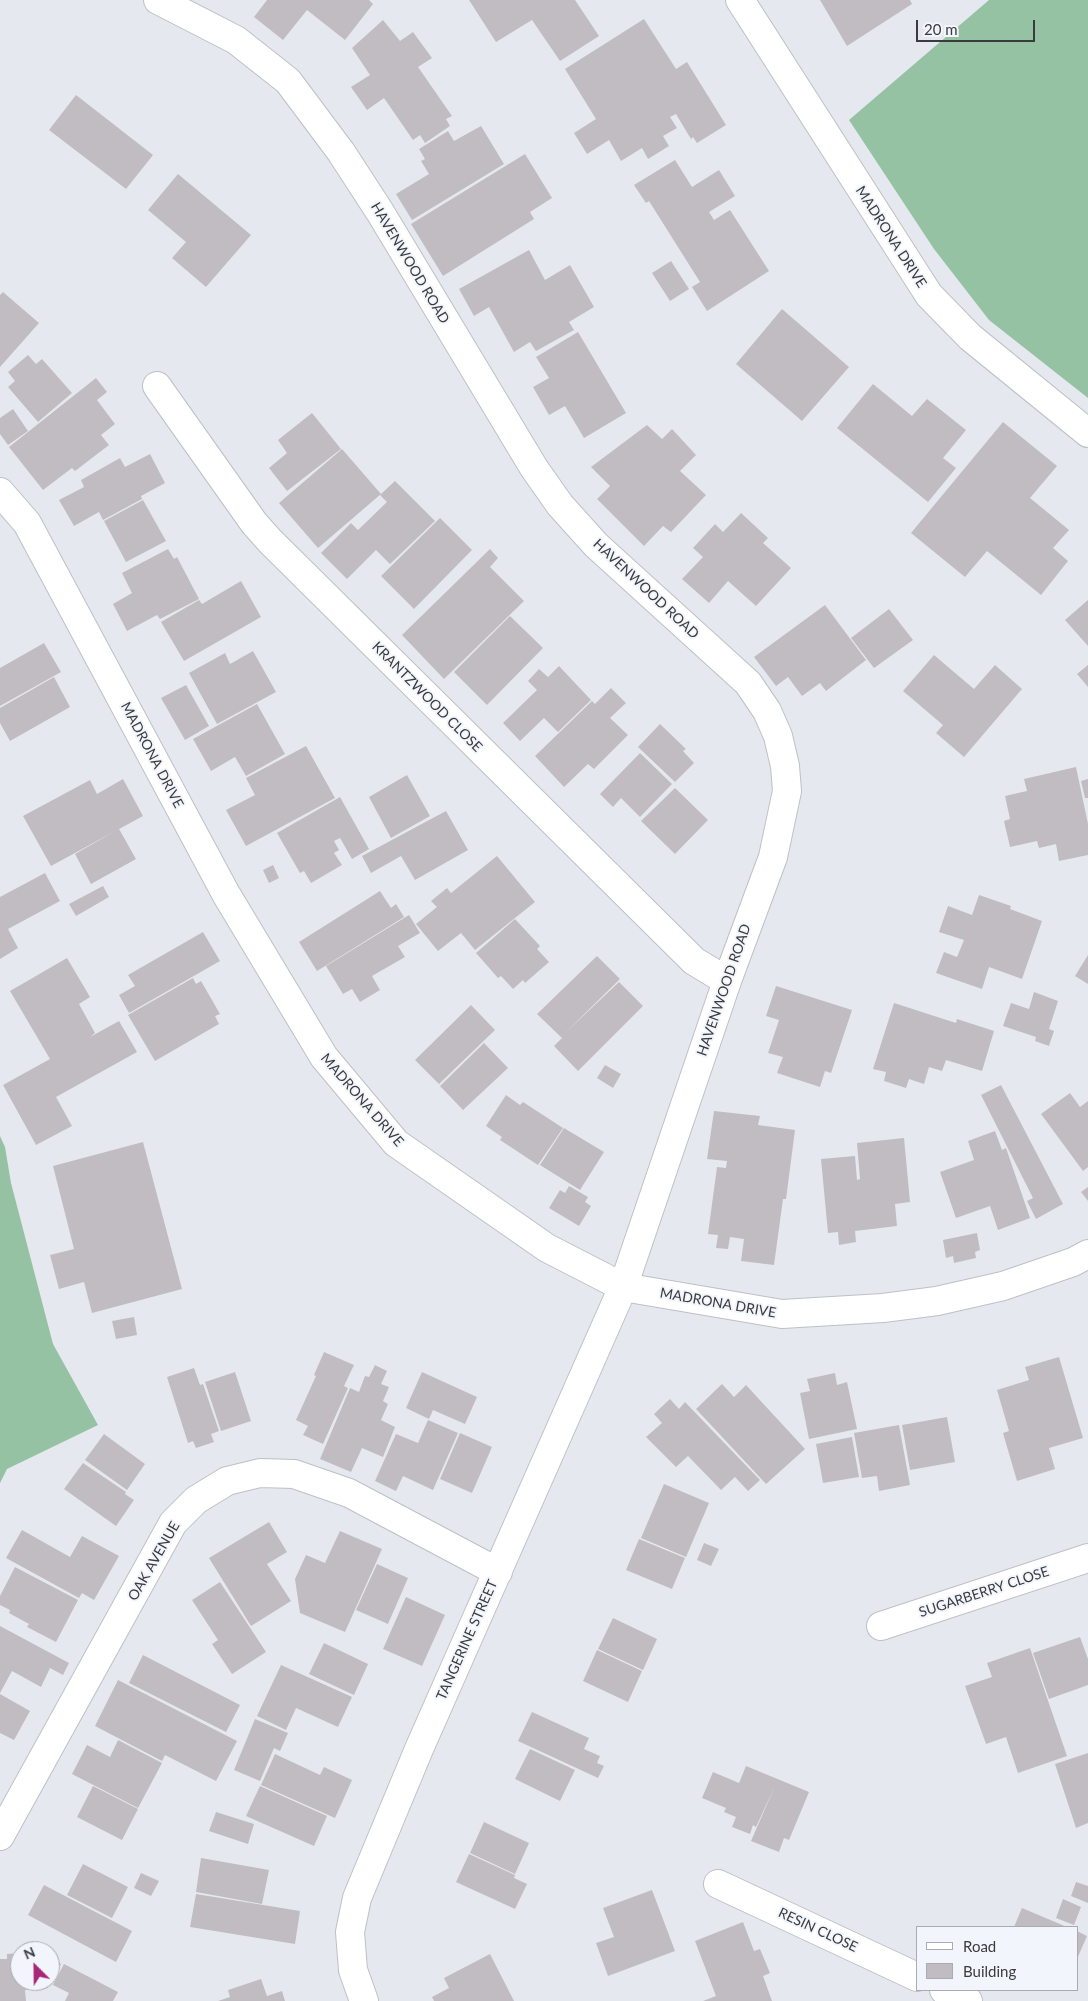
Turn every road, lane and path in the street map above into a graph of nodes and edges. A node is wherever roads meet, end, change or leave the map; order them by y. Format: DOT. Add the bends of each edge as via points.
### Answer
graph roads {
  1 [pos="158,0"];
  2 [pos="740,0"];
  3 [pos="157,386"];
  4 [pos="1088,434"];
  5 [pos="0,492"];
  6 [pos="727,981"];
  7 [pos="1088,1254"];
  8 [pos="623,1287"];
  9 [pos="1088,1558"];
  10 [pos="498,1572"];
  11 [pos="880,1626"];
  12 [pos="0,1836"];
  13 [pos="718,1884"];
  14 [pos="916,1977"];
  15 [pos="946,1991"];
  16 [pos="364,2001"];
  17 [pos="968,2001"];
  1 -- 6 [label="street, HAVENWOOD ROAD" via="236,40 288,81 341,152 380,212 534,468 560,505 596,545 748,682 767,711 778,736 787,791 772,857"];
  2 -- 4 [label="street, MADRONA DRIVE" via="929,295 970,337"];
  3 -- 6 [label="street, KRANTZWOOD CLOSE" via="270,541 694,961"];
  5 -- 8 [label="street, MADRONA DRIVE" via="27,523 226,894 324,1056 396,1143 547,1248"];
  6 -- 8 [label="street, HAVENWOOD ROAD"];
  7 -- 8 [label="street, MADRONA DRIVE" via="1003,1286 937,1302 883,1308 782,1314"];
  8 -- 10 [label="street, TANGERINE STREET"];
  9 -- 11 [label="street, SUGARBERRY CLOSE"];
  10 -- 12 [label="street, OAK AVENUE" via="349,1493 294,1474 260,1473 227,1481 196,1500 173,1523"];
  10 -- 16 [label="street, TANGERINE STREET" via="357,1898 350,1932 353,1970"];
  13 -- 14 [label="street, RESIN CLOSE"];
  15 -- 17 [label="street"];
}
